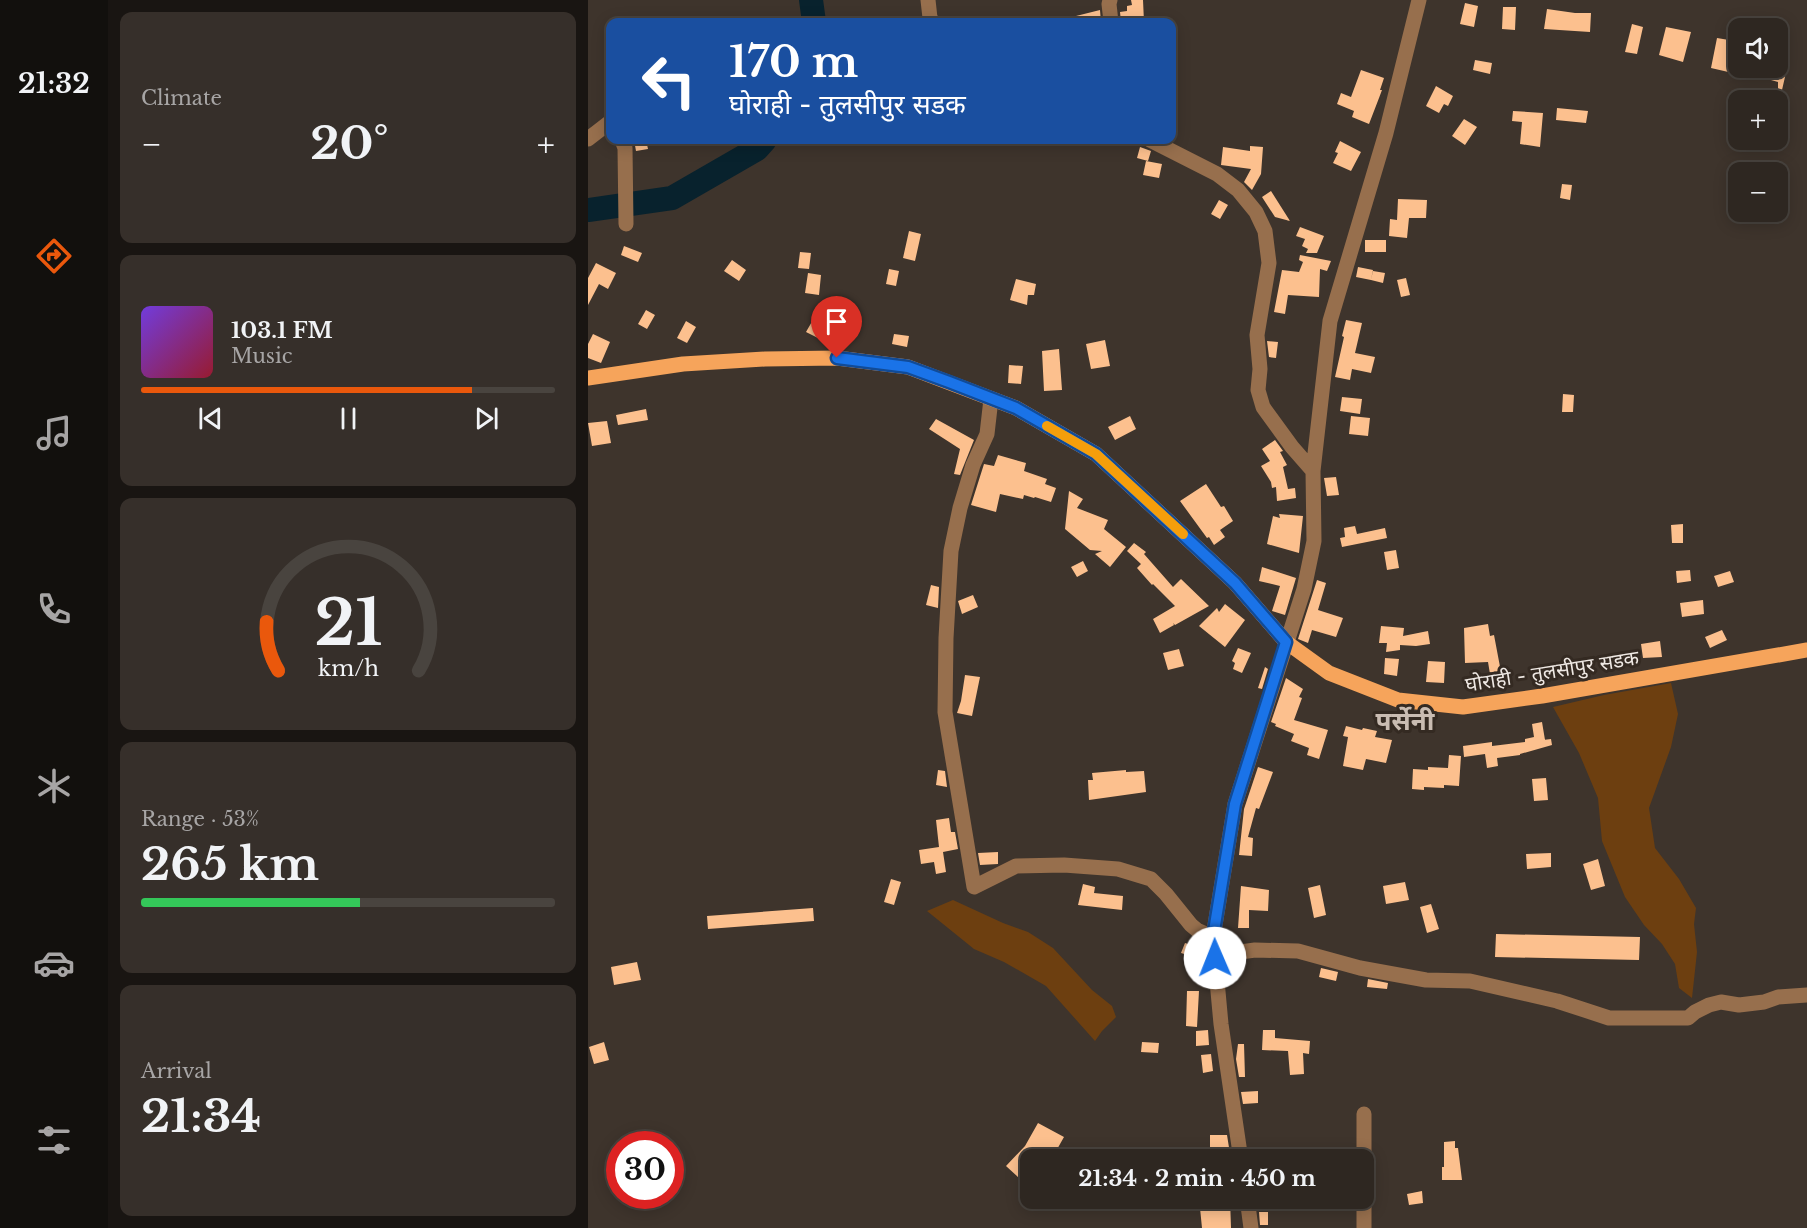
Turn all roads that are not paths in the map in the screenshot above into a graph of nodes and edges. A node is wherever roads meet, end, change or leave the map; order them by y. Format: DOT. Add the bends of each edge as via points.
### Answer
graph roads {
  1 [pos="928,0"];
  2 [pos="1110,0"];
  3 [pos="1419,0"];
  4 [pos="930,18"];
  5 [pos="1111,18"];
  6 [pos="606,129"];
  7 [pos="588,139"];
  8 [pos="624,144"];
  9 [pos="1158,144"];
  10 [pos="626,224"];
  11 [pos="588,378"];
  12 [pos="991,399"];
  13 [pos="1313,471"];
  14 [pos="1286,642"];
  15 [pos="1807,650"];
  16 [pos="1213,937"];
  17 [pos="1807,994"];
  18 [pos="1364,1114"];
  19 [pos="1239,1149"];
  20 [pos="1364,1149"];
  21 [pos="1248,1209"];
  22 [pos="1364,1209"];
  23 [pos="1251,1228"];
  24 [pos="1364,1228"];
  1 -- 4 [label="street"];
  2 -- 5 [label="street"];
  3 -- 13 [label="street" via="1386,133 1329,321"];
  6 -- 7 [label="street"];
  8 -- 10 [label="street"];
  9 -- 13 [label="street" via="1217,174 1238,190 1256,212 1265,231 1269,263 1257,334 1258,390 1263,407"];
  11 -- 12 [label="main road, घोराही - तुलसीपुर सडक" via="683,364 837,358 908,367"];
  12 -- 14 [label="main road, घोराही - तुलसीपुर सडक" via="1016,408 1096,454 1235,583"];
  12 -- 16 [label="street" via="987,434 973,465 951,552 946,638 945,712 974,887 1016,866 1118,869 1151,879 1191,925"];
  13 -- 14 [label="street" via="1314,541 1304,589"];
  14 -- 15 [label="main road, घोराही - तुलसीपुर सडक" via="1329,673 1398,700 1463,707"];
  14 -- 16 [label="street" via="1235,804"];
  16 -- 17 [label="street" via="1223,950 1298,951 1426,980 1470,981 1557,1000 1609,1018 1688,1018 1722,1002 1739,1005"];
  16 -- 19 [label="street"];
  18 -- 20 [label="street"];
  21 -- 23 [label="street"];
  22 -- 24 [label="street"];
}
